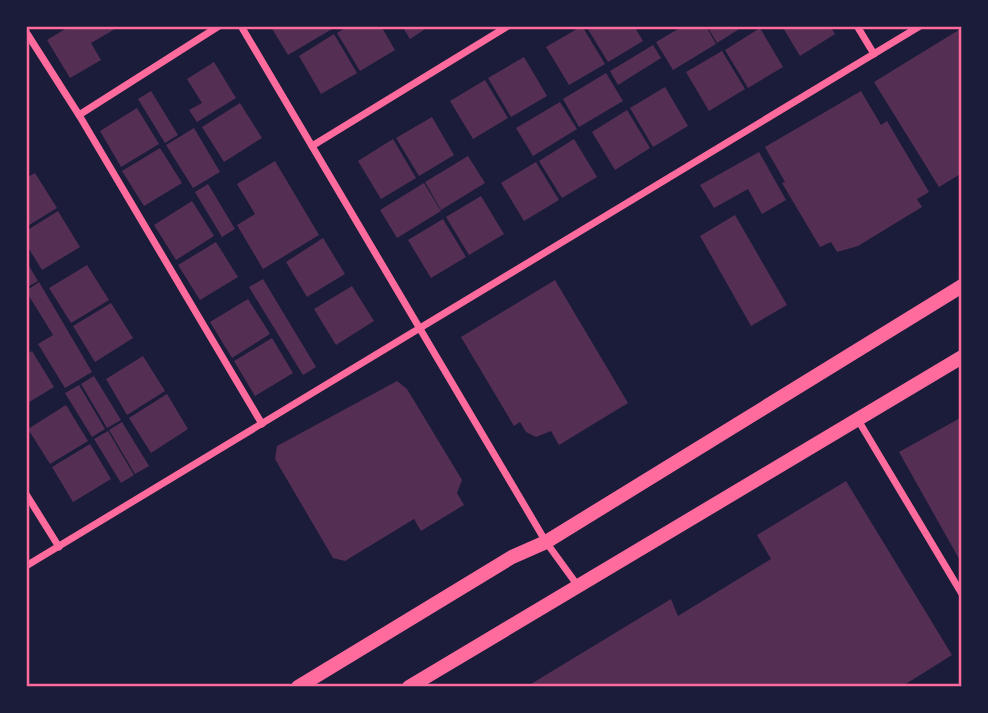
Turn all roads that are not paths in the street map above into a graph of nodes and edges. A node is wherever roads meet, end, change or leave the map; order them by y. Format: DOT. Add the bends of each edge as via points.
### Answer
graph roads {
  1 [pos="219,26"];
  2 [pos="241,26"];
  3 [pos="508,26"];
  4 [pos="857,26"];
  5 [pos="920,26"];
  6 [pos="26,32"];
  7 [pos="873,54"];
  8 [pos="79,115"];
  9 [pos="312,146"];
  10 [pos="962,286"];
  11 [pos="420,329"];
  12 [pos="962,356"];
  13 [pos="858,419"];
  14 [pos="262,424"];
  15 [pos="26,494"];
  16 [pos="546,542"];
  17 [pos="59,547"];
  18 [pos="26,566"];
  19 [pos="578,587"];
  20 [pos="962,594"];
  21 [pos="298,687"];
  22 [pos="409,687"];
  1 -- 8 [label="street"];
  2 -- 9 [label="street"];
  3 -- 9 [label="street"];
  4 -- 7 [label="street"];
  5 -- 7 [label="street"];
  6 -- 8 [label="street"];
  7 -- 11 [label="street"];
  8 -- 14 [label="street"];
  9 -- 11 [label="street"];
  10 -- 16 [label="main road"];
  11 -- 14 [label="street"];
  11 -- 16 [label="street"];
  12 -- 13 [label="main road"];
  13 -- 19 [label="main road"];
  13 -- 20 [label="street"];
  14 -- 17 [label="street"];
  15 -- 17 [label="street"];
  16 -- 19 [label="street"];
  16 -- 21 [label="main road" via="512,557"];
  17 -- 18 [label="street"];
  19 -- 22 [label="main road"];
}
